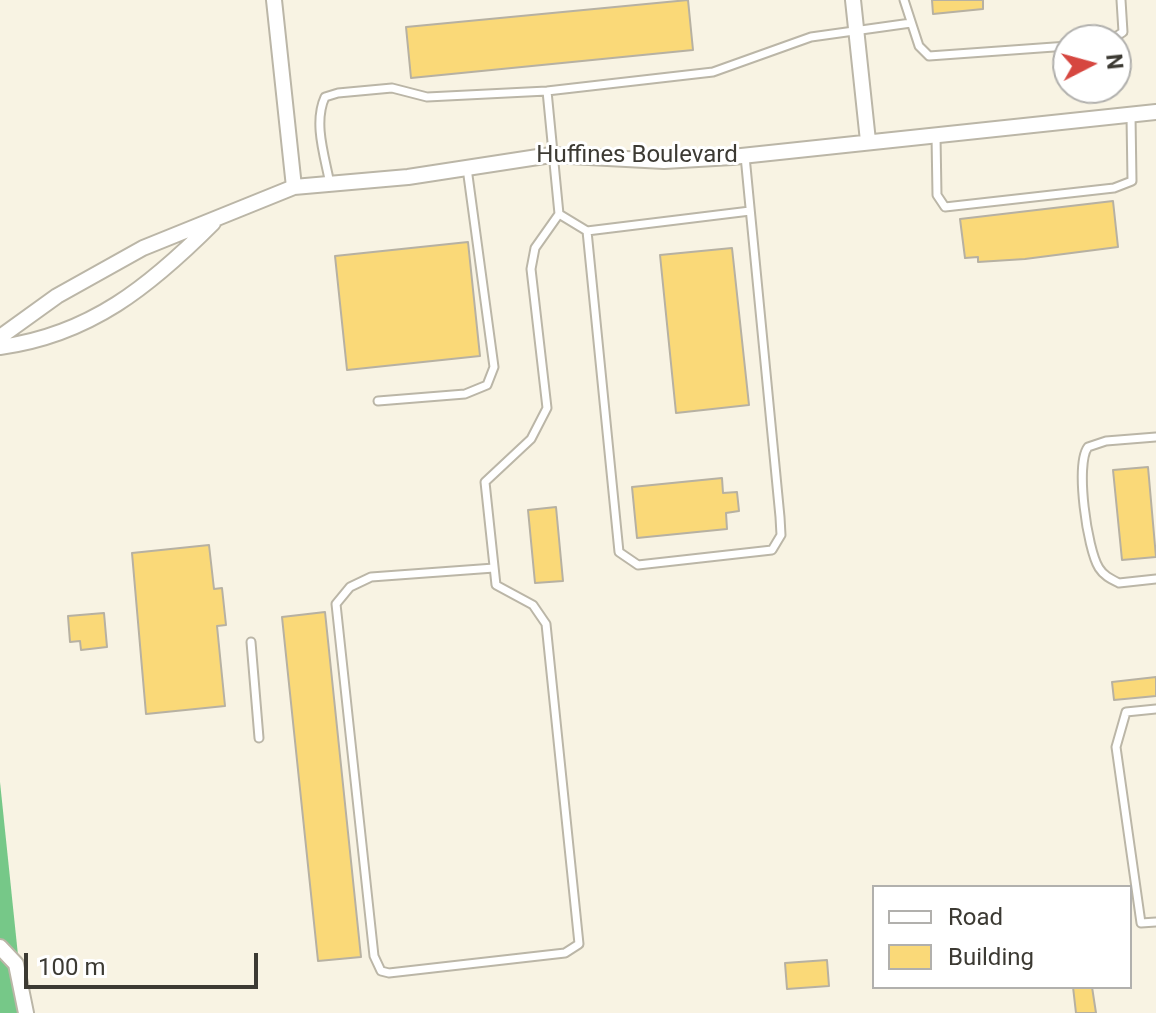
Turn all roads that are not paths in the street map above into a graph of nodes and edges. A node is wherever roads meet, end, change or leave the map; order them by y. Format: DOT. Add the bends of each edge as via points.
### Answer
graph roads {
  1 [pos="274,0"];
  2 [pos="853,0"];
  3 [pos="904,0"];
  4 [pos="1121,0"];
  5 [pos="911,23"];
  6 [pos="1122,24"];
  7 [pos="857,31"];
  8 [pos="1052,47"];
  9 [pos="547,91"];
  10 [pos="1156,112"];
  11 [pos="1131,114"];
  12 [pos="936,134"];
  13 [pos="868,141"];
  14 [pos="551,155"];
  15 [pos="745,156"];
  16 [pos="467,168"];
  17 [pos="330,186"];
  18 [pos="294,187"];
  19 [pos="750,211"];
  20 [pos="559,214"];
  21 [pos="219,218"];
  22 [pos="587,231"];
  23 [pos="0,337"];
  24 [pos="0,347"];
  25 [pos="378,401"];
  26 [pos="1156,437"];
  27 [pos="494,568"];
  28 [pos="1156,579"];
  29 [pos="251,642"];
  30 [pos="1156,709"];
  31 [pos="259,738"];
  32 [pos="1156,922"];
  33 [pos="0,947"];
  34 [pos="26,1013"];
  1 -- 18 [label="street"];
  2 -- 7 [label="street"];
  3 -- 5 [label="lane"];
  4 -- 6 [label="lane"];
  5 -- 7 [label="lane"];
  5 -- 8 [label="lane" via="929,56"];
  7 -- 9 [label="lane" via="811,37 713,72"];
  7 -- 13 [label="street"];
  9 -- 14 [label="lane"];
  9 -- 17 [label="lane" via="427,97 392,88 325,97 321,137"];
  10 -- 11 [label="street, Huffines Boulevard"];
  11 -- 12 [label="street, Huffines Boulevard"];
  11 -- 12 [label="lane" via="1132,181 1114,188 945,207 937,195"];
  12 -- 13 [label="street, Huffines Boulevard"];
  13 -- 15 [label="street, Huffines Boulevard"];
  14 -- 15 [label="street, Huffines Boulevard" via="664,161"];
  14 -- 16 [label="street, Huffines Boulevard"];
  14 -- 20 [label="lane"];
  15 -- 19 [label="lane"];
  16 -- 17 [label="street, Huffines Boulevard"];
  16 -- 25 [label="lane" via="494,367 487,385 465,394"];
  17 -- 18 [label="street, Huffines Boulevard"];
  18 -- 21 [label="street, Huffines Boulevard"];
  19 -- 22 [label="lane"];
  19 -- 22 [label="lane" via="780,517 781,535 772,550 638,565 619,552"];
  20 -- 22 [label="lane"];
  20 -- 27 [label="lane" via="531,257 547,408 531,439 485,482"];
  21 -- 23 [label="street, Huffines Boulevard" via="143,248 57,296"];
  21 -- 24 [label="street, Huffines Boulevard" via="159,277 76,329"];
  26 -- 28 [label="lane" via="1088,447 1082,465 1089,539 1099,568 1119,583"];
  27 -- 27 [label="lane" via="496,585 533,605 546,624 579,944 565,953 381,971 374,956 336,604 350,587 371,577"];
  29 -- 31 [label="lane"];
  30 -- 32 [label="lane" via="1126,712 1116,747 1141,923"];
  33 -- 34 [label="street" via="16,964"];
}
